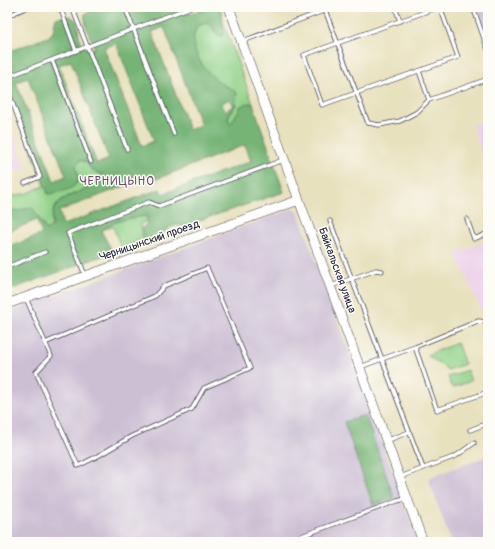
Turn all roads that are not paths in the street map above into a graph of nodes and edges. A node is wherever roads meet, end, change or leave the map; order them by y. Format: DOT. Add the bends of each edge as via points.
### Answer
graph roads {
  1 [pos="28,7"];
  2 [pos="60,7"];
  3 [pos="72,7"];
  4 [pos="87,7"];
  5 [pos="125,7"];
  6 [pos="191,7"];
  7 [pos="229,7"];
  8 [pos="332,7"];
  9 [pos="395,7"];
  10 [pos="440,7"];
  11 [pos="473,7"];
  12 [pos="325,10"];
  13 [pos="74,12"];
  14 [pos="7,16"];
  15 [pos="400,21"];
  16 [pos="133,29"];
  17 [pos="257,29"];
  18 [pos="259,35"];
  19 [pos="242,42"];
  20 [pos="338,43"];
  21 [pos="87,46"];
  22 [pos="488,50"];
  23 [pos="76,51"];
  24 [pos="52,60"];
  25 [pos="419,71"];
  26 [pos="7,77"];
  27 [pos="488,80"];
  28 [pos="7,88"];
  29 [pos="356,93"];
  30 [pos="429,100"];
  31 [pos="174,134"];
  32 [pos="127,149"];
  33 [pos="284,159"];
  34 [pos="91,162"];
  35 [pos="25,183"];
  36 [pos="299,200"];
  37 [pos="330,220"];
  38 [pos="467,220"];
  39 [pos="488,234"];
  40 [pos="45,252"];
  41 [pos="7,267"];
  42 [pos="382,271"];
  43 [pos="85,276"];
  44 [pos="352,278"];
  45 [pos="331,286"];
  46 [pos="26,298"];
  47 [pos="7,304"];
  48 [pos="488,326"];
  49 [pos="45,343"];
  50 [pos="415,348"];
  51 [pos="382,359"];
  52 [pos="360,367"];
  53 [pos="488,392"];
  54 [pos="488,423"];
  55 [pos="470,430"];
  56 [pos="410,432"];
  57 [pos="386,440"];
  58 [pos="474,443"];
  59 [pos="423,468"];
  60 [pos="400,477"];
  61 [pos="408,499"];
  62 [pos="285,542"];
  63 [pos="423,542"];
  1 -- 14 [label="lane"];
  2 -- 23 [label="lane"];
  3 -- 13 [label="lane"];
  4 -- 13 [label="lane"];
  5 -- 16 [label="lane"];
  6 -- 16 [label="lane"];
  7 -- 19 [label="street, Байкальская улица"];
  8 -- 12 [label="lane"];
  9 -- 15 [label="lane"];
  10 -- 15 [label="lane"];
  10 -- 25 [label="lane" via="458,57"];
  11 -- 22 [label="lane"];
  12 -- 18 [label="lane"];
  12 -- 20 [label="lane"];
  13 -- 21 [label="lane"];
  15 -- 20 [label="lane"];
  16 -- 21 [label="lane"];
  16 -- 31 [label="lane"];
  17 -- 18 [label="lane"];
  18 -- 19 [label="lane"];
  19 -- 33 [label="street, Байкальская улица"];
  20 -- 29 [label="lane"];
  20 -- 29 [label="lane" via="304,55 322,105"];
  21 -- 23 [label="lane"];
  21 -- 32 [label="lane"];
  23 -- 24 [label="lane"];
  24 -- 26 [label="lane"];
  24 -- 34 [label="lane"];
  25 -- 29 [label="lane"];
  25 -- 30 [label="lane"];
  27 -- 30 [label="lane"];
  28 -- 35 [label="lane" via="40,177"];
  29 -- 30 [label="lane" via="368,123 379,125 400,121 417,112"];
  33 -- 36 [label="street, Байкальская улица"];
  33 -- 43 [label="lane" via="159,206 149,202 68,232"];
  36 -- 43 [label="street, Черницынский проезд"];
  36 -- 45 [label="street, Байкальская улица"];
  37 -- 44 [label="lane"];
  38 -- 39 [label="lane" via="474,239"];
  40 -- 41 [label="lane"];
  42 -- 44 [label="lane" via="376,270"];
  43 -- 46 [label="street, Черницынский проезд"];
  44 -- 45 [label="lane"];
  44 -- 51 [label="lane"];
  45 -- 52 [label="street, Байкальская улица"];
  46 -- 47 [label="street, Черницынский проезд"];
  46 -- 49 [label="lane"];
  48 -- 50 [label="lane" via="487,322 478,321"];
  49 -- 49 [label="lane" via="51,356 36,372 78,466 132,436 192,409 204,388 250,368 207,268 164,286 155,296"];
  50 -- 51 [label="lane"];
  50 -- 53 [label="lane" via="437,410"];
  51 -- 52 [label="lane"];
  51 -- 56 [label="lane"];
  52 -- 57 [label="street, Байкальская улица"];
  54 -- 55 [label="lane"];
  56 -- 57 [label="lane"];
  56 -- 59 [label="lane"];
  57 -- 60 [label="street, Байкальская улица"];
  58 -- 59 [label="lane" via="456,456"];
  59 -- 60 [label="lane"];
  60 -- 61 [label="street, Байкальская улица"];
  61 -- 62 [label="lane"];
  61 -- 63 [label="street, Байкальская улица"];
}
